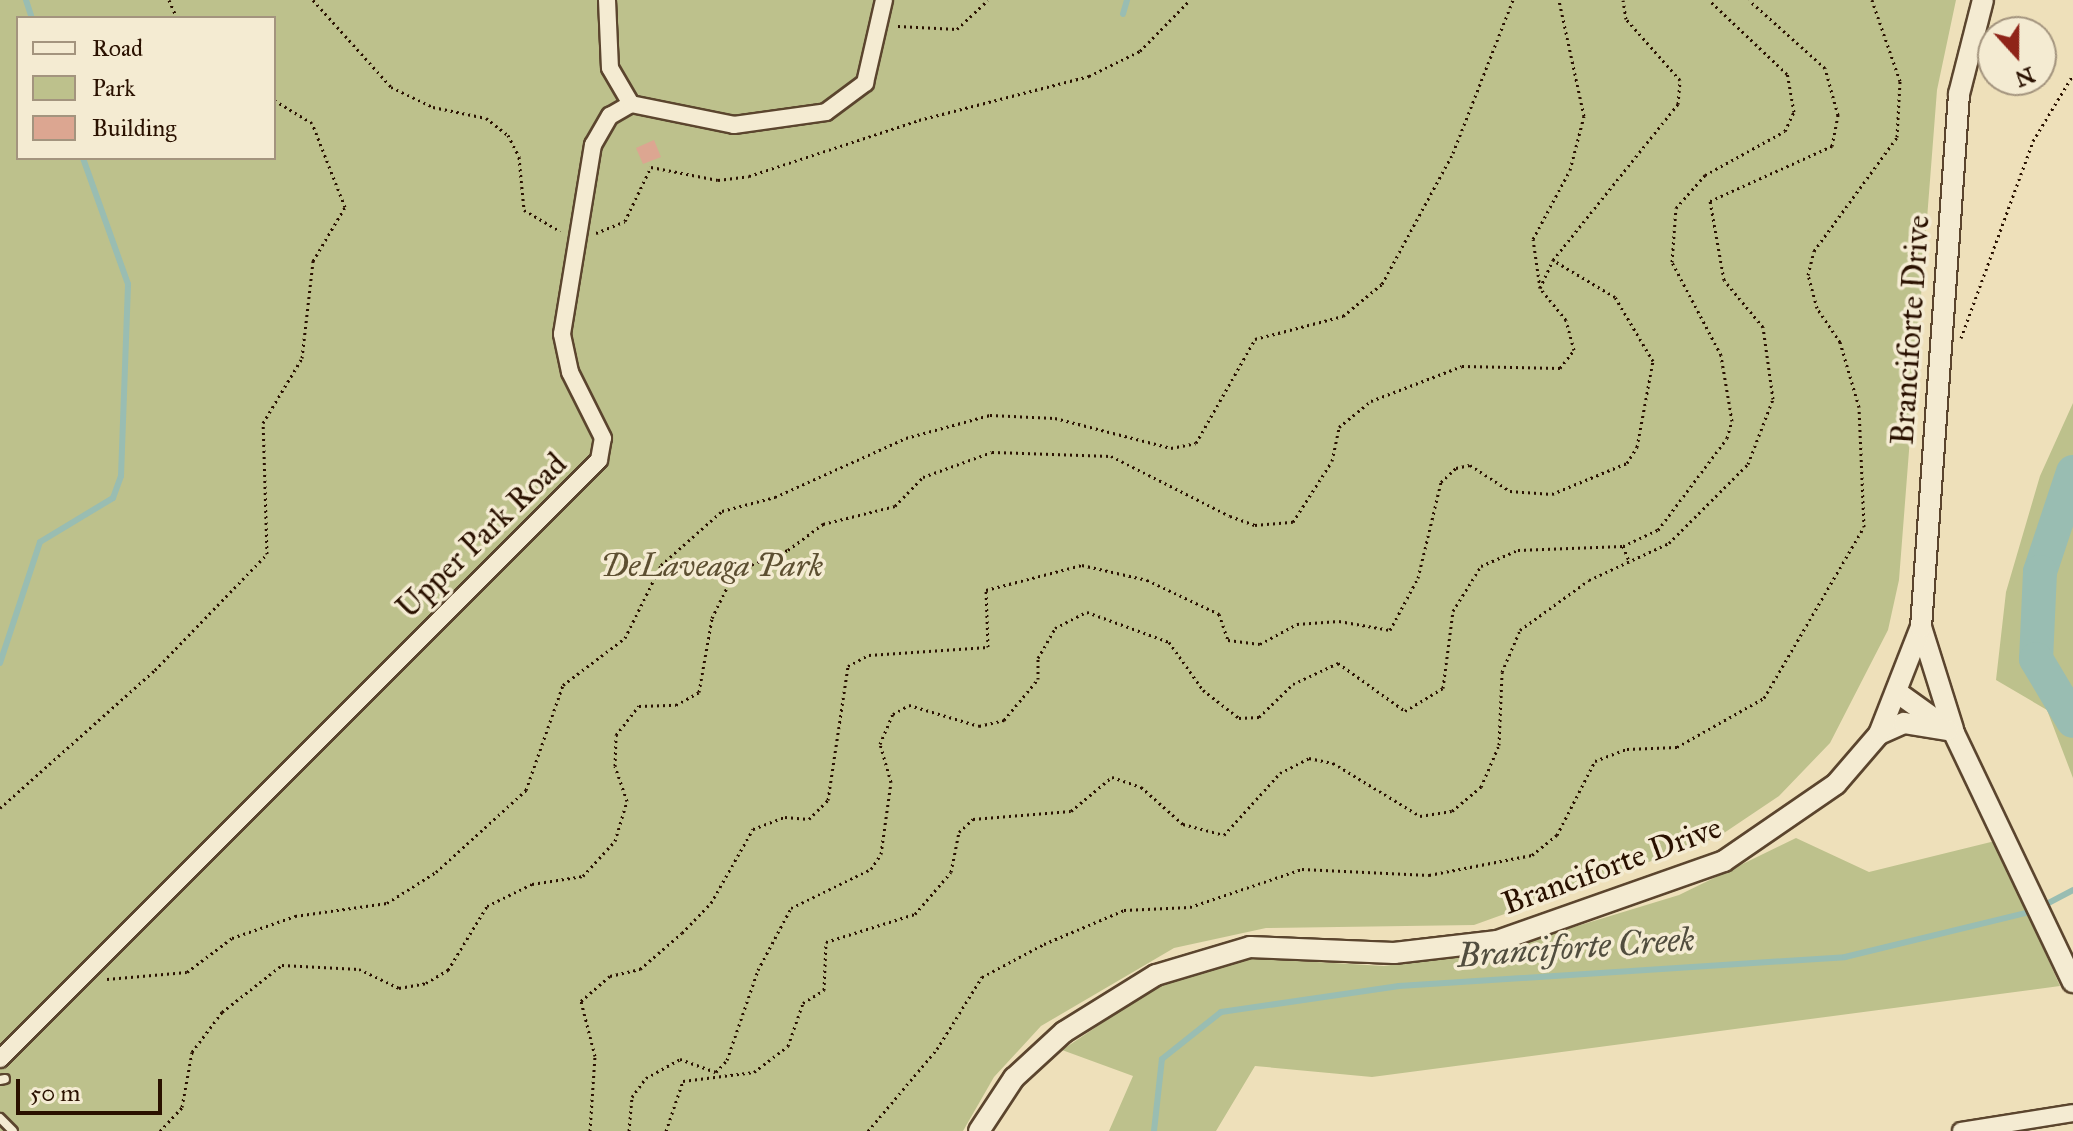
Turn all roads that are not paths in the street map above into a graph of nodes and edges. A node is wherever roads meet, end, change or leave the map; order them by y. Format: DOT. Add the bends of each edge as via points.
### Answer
graph roads {
  1 [pos="607,0"];
  2 [pos="884,0"];
  3 [pos="1983,0"];
  4 [pos="631,104"];
  5 [pos="1921,627"];
  6 [pos="1898,693"];
  7 [pos="1954,733"];
  8 [pos="1879,734"];
  9 [pos="2071,979"];
  10 [pos="0,1059"];
  11 [pos="2073,1113"];
  12 [pos="0,1118"];
  13 [pos="13,1131"];
  14 [pos="979,1131"];
  15 [pos="1961,1131"];
  1 -- 4 [label="street" via="610,68"];
  2 -- 4 [label="street" via="865,83 847,102 788,123 734,125"];
  3 -- 5 [label="street, Branciforte Drive" via="1959,94"];
  4 -- 10 [label="street, Upper Park Road" via="610,116 593,145 562,334 570,372 603,438 599,460"];
  5 -- 6 [label="street, Branciforte Drive"];
  5 -- 7 [label="street"];
  6 -- 7 [label="street"];
  6 -- 8 [label="street, Branciforte Drive"];
  7 -- 8 [label="street" via="1928,722"];
  7 -- 9 [label="street" via="2004,827"];
  8 -- 14 [label="street, Branciforte Drive" via="1836,784 1764,840 1680,880 1497,941 1394,953 1250,947 1156,975 1064,1032 1014,1078"];
  11 -- 15 [label="street"];
  12 -- 13 [label="lane"];
}
